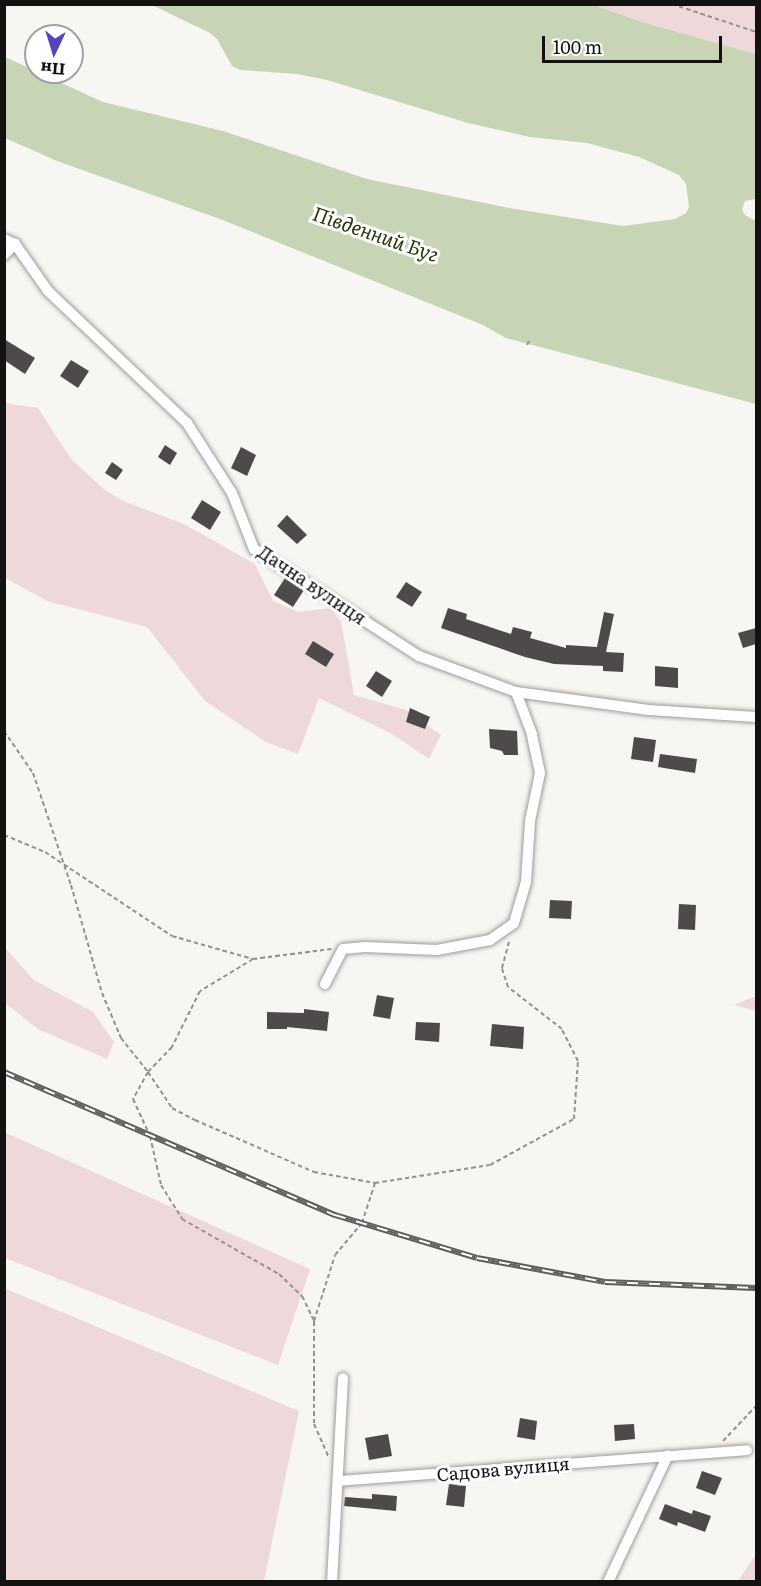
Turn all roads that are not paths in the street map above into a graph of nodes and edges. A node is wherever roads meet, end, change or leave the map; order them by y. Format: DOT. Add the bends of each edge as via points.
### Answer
graph roads {
  1 [pos="4,239"];
  2 [pos="15,244"];
  3 [pos="4,255"];
  4 [pos="516,692"];
  5 [pos="756,717"];
  6 [pos="325,984"];
  7 [pos="343,1378"];
  8 [pos="747,1450"];
  9 [pos="668,1455"];
  10 [pos="338,1481"];
  11 [pos="333,1581"];
  12 [pos="608,1581"];
  1 -- 2 [label="street"];
  2 -- 3 [label="street"];
  2 -- 4 [label="street, Дачна вулиця" via="48,291 187,423 232,492 254,549 419,656"];
  4 -- 5 [label="street, Дачна вулиця" via="649,710"];
  4 -- 6 [label="street" via="532,734 540,773 530,821 526,882 514,923 490,940 438,950 365,946 343,949"];
  7 -- 10 [label="street"];
  8 -- 9 [label="street, Садова вулиця"];
  9 -- 10 [label="street, Садова вулиця"];
  9 -- 12 [label="street"];
  10 -- 11 [label="street"];
}
